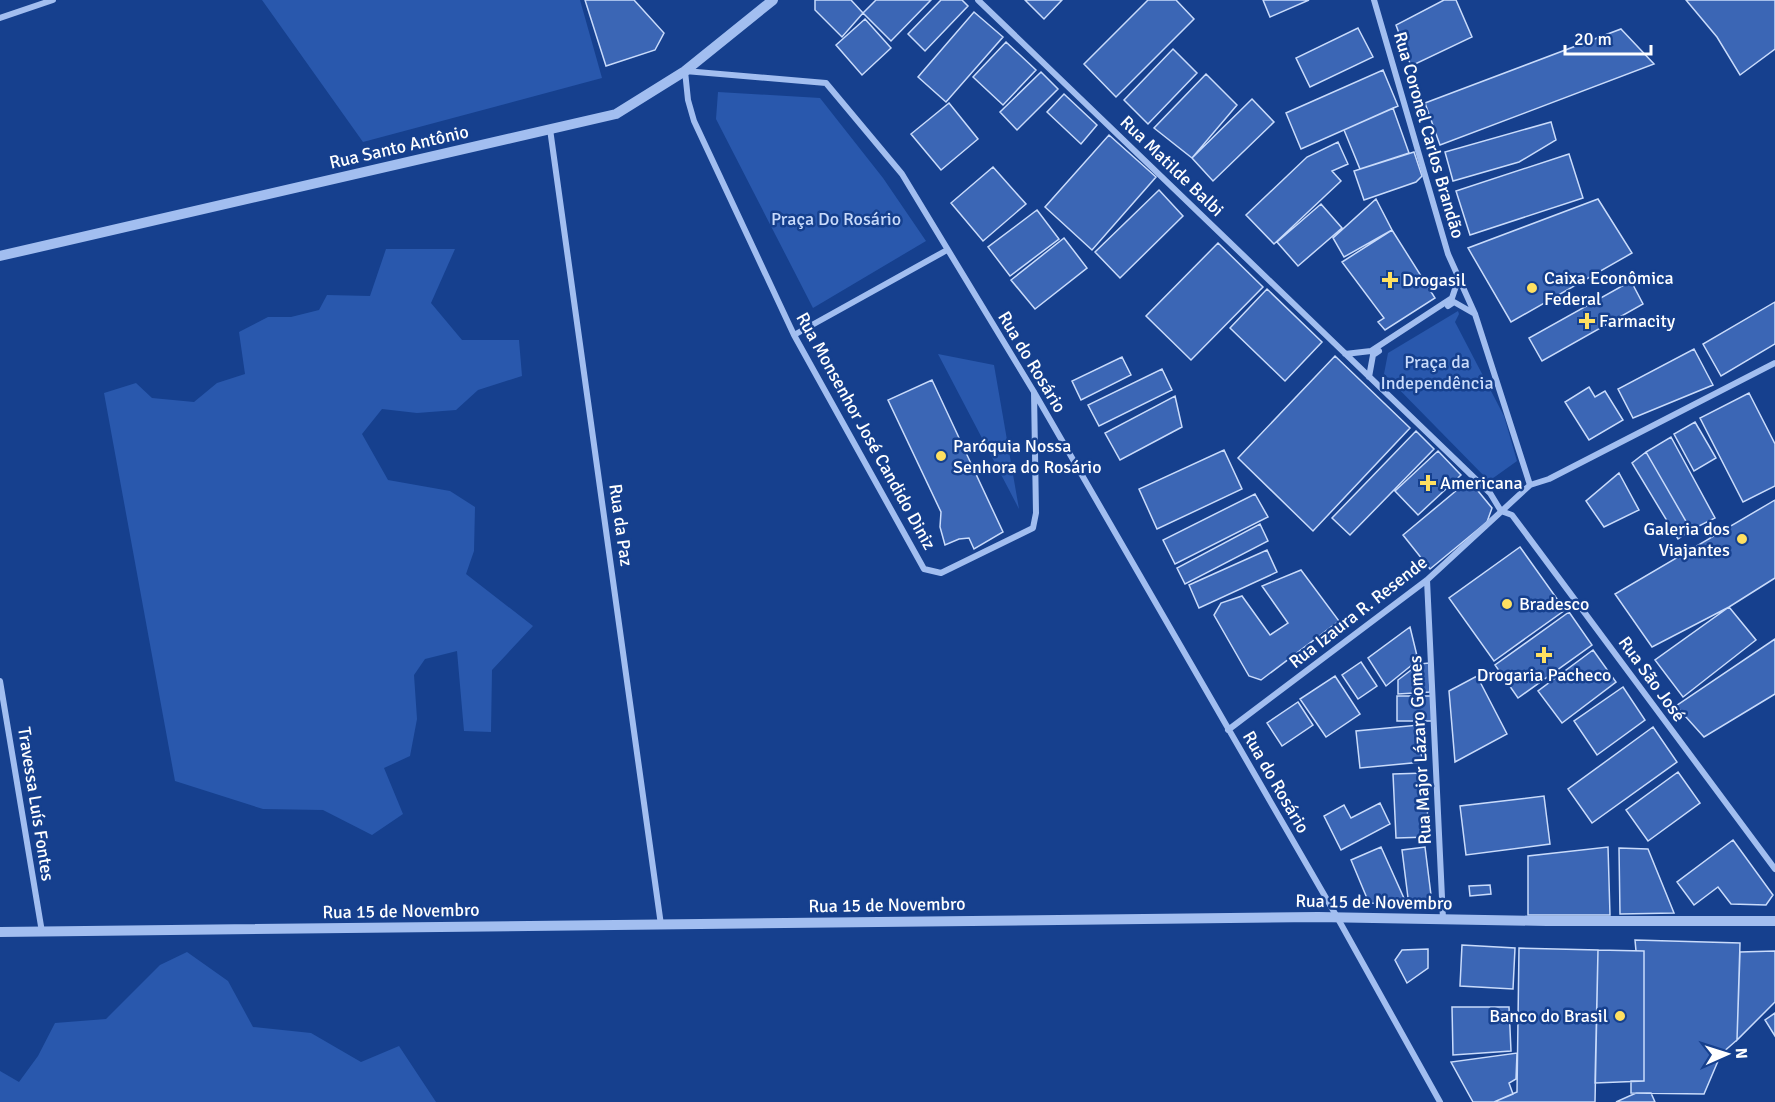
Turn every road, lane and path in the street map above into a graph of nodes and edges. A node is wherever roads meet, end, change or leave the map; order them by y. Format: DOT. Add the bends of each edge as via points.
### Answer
graph roads {
  1 [pos="53,0"];
  2 [pos="772,0"];
  3 [pos="978,0"];
  4 [pos="1374,0"];
  5 [pos="0,18"];
  6 [pos="685,71"];
  7 [pos="550,129"];
  8 [pos="947,250"];
  9 [pos="0,256"];
  10 [pos="1459,277"];
  11 [pos="1475,314"];
  12 [pos="794,335"];
  13 [pos="1346,354"];
  14 [pos="1775,363"];
  15 [pos="1369,377"];
  16 [pos="1034,392"];
  17 [pos="1530,484"];
  18 [pos="1501,511"];
  19 [pos="1427,580"];
  20 [pos="0,681"];
  21 [pos="1228,730"];
  22 [pos="1775,869"];
  23 [pos="1337,917"];
  24 [pos="1443,919"];
  25 [pos="1775,921"];
  26 [pos="661,924"];
  27 [pos="42,932"];
  28 [pos="0,933"];
  29 [pos="1440,1102"];
  1 -- 5 [label="street"];
  2 -- 6 [label="street, Rua Santo Antônio"];
  3 -- 13 [label="street, Rua Matilde Balbi"];
  4 -- 10 [label="street, Rua Coronel Carlos Brandão" via="1448,254"];
  6 -- 7 [label="street, Rua Santo Antônio" via="616,114"];
  6 -- 8 [label="street, Rua do Rosário" via="826,83 902,174"];
  6 -- 12 [label="street, Rua Monsenhor José Candido Diniz" via="694,121"];
  7 -- 9 [label="street, Rua Santo Antônio"];
  7 -- 26 [label="street, Rua da Paz"];
  8 -- 12 [label="street"];
  8 -- 16 [label="street, Rua do Rosário"];
  10 -- 11 [label="street, Rua Coronel Carlos Brandão"];
  10 -- 13 [label="street" via="1452,298 1371,351"];
  11 -- 15 [label="street" via="1454,302 1372,355"];
  11 -- 17 [label="street, Rua Coronel Carlos Brandão"];
  12 -- 16 [label="street, Rua Monsenhor José Candido Diniz" via="924,569 941,573 1033,528"];
  13 -- 15 [label="street"];
  14 -- 17 [label="street" via="1549,479"];
  15 -- 18 [label="street" via="1490,493"];
  16 -- 21 [label="street, Rua do Rosário"];
  17 -- 18 [label="street, Rua Izaura R. Resende"];
  18 -- 19 [label="street, Rua Izaura R. Resende"];
  18 -- 22 [label="street, Rua São José" via="1512,515"];
  19 -- 21 [label="street, Rua Izaura R. Resende"];
  19 -- 24 [label="street, Rua Major Lázaro Gomes"];
  20 -- 27 [label="street, Travessa Luís Fontes"];
  21 -- 23 [label="street, Rua do Rosário"];
  23 -- 24 [label="street, Rua 15 de Novembro"];
  23 -- 26 [label="street, Rua 15 de Novembro"];
  23 -- 29 [label="street, Rua do Rosário"];
  24 -- 25 [label="street, Rua 15 de Novembro"];
  26 -- 27 [label="street, Rua 15 de Novembro"];
  27 -- 28 [label="street, Rua 15 de Novembro"];
}
